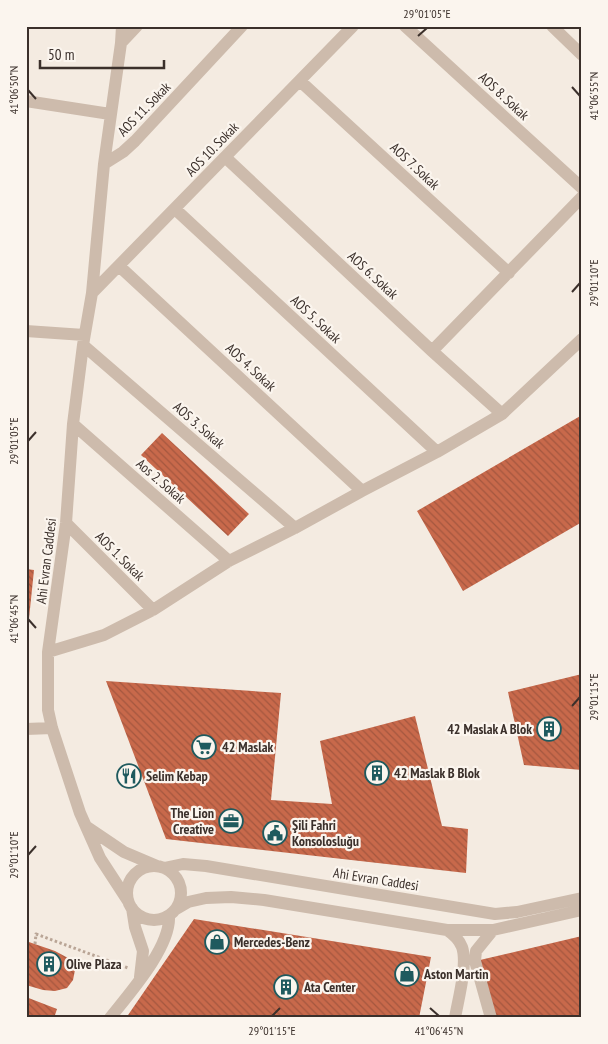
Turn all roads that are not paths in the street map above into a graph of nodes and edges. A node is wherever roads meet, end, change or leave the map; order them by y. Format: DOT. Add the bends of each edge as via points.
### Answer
graph roads {
  1 [pos="122,26"];
  2 [pos="138,26"];
  3 [pos="242,26"];
  4 [pos="353,26"];
  5 [pos="405,26"];
  6 [pos="552,26"];
  7 [pos="121,43"];
  8 [pos="582,54"];
  9 [pos="300,81"];
  10 [pos="26,101"];
  11 [pos="110,114"];
  12 [pos="225,157"];
  13 [pos="104,164"];
  14 [pos="582,188"];
  15 [pos="582,197"];
  16 [pos="175,209"];
  17 [pos="120,266"];
  18 [pos="509,273"];
  19 [pos="92,293"];
  20 [pos="26,331"];
  21 [pos="582,339"];
  22 [pos="84,340"];
  23 [pos="432,352"];
  24 [pos="502,414"];
  25 [pos="73,424"];
  26 [pos="437,452"];
  27 [pos="362,490"];
  28 [pos="66,523"];
  29 [pos="295,528"];
  30 [pos="229,561"];
  31 [pos="153,610"];
  32 [pos="48,652"];
  33 [pos="52,728"];
  34 [pos="26,729"];
  35 [pos="87,827"];
  36 [pos="162,868"];
  37 [pos="582,898"];
  38 [pos="130,905"];
  39 [pos="582,910"];
  40 [pos="172,913"];
  41 [pos="447,930"];
  42 [pos="493,930"];
  43 [pos="140,977"];
  44 [pos="110,1018"];
  45 [pos="455,1018"];
  46 [pos="491,1018"];
  1 -- 7 [label="street, Ahi Evran Caddesi"];
  2 -- 7 [label="street"];
  3 -- 13 [label="street, AOS 11. Sokak" via="135,142"];
  4 -- 9 [label="street, AOS 10. Sokak"];
  5 -- 14 [label="street, AOS 8. Sokak"];
  6 -- 8 [label="street"];
  7 -- 11 [label="street, Ahi Evran Caddesi"];
  9 -- 12 [label="street, AOS 10. Sokak"];
  9 -- 18 [label="street, AOS 7. Sokak"];
  10 -- 11 [label="street"];
  11 -- 13 [label="street, Ahi Evran Caddesi"];
  12 -- 16 [label="street, AOS 10. Sokak"];
  12 -- 23 [label="street, AOS 6. Sokak"];
  13 -- 19 [label="street, Ahi Evran Caddesi"];
  15 -- 18 [label="street"];
  16 -- 17 [label="street, AOS 10. Sokak"];
  16 -- 26 [label="street, AOS 5. Sokak"];
  17 -- 19 [label="street, AOS 10. Sokak"];
  17 -- 27 [label="street, AOS 4. Sokak"];
  18 -- 23 [label="street"];
  19 -- 22 [label="street, Ahi Evran Caddesi"];
  20 -- 22 [label="street"];
  21 -- 24 [label="street"];
  22 -- 25 [label="street, Ahi Evran Caddesi"];
  22 -- 29 [label="street, AOS 3. Sokak"];
  23 -- 24 [label="street, AOS 6. Sokak"];
  24 -- 26 [label="street"];
  25 -- 28 [label="street, Ahi Evran Caddesi"];
  25 -- 30 [label="street, Aos 2. Sokak"];
  26 -- 27 [label="street"];
  27 -- 29 [label="street"];
  28 -- 31 [label="street, AOS 1. Sokak"];
  28 -- 32 [label="street, Ahi Evran Caddesi"];
  29 -- 30 [label="street"];
  30 -- 31 [label="street"];
  31 -- 32 [label="street" via="104,635"];
  32 -- 33 [label="street, Ahi Evran Caddesi" via="48,710"];
  33 -- 34 [label="street"];
  33 -- 35 [label="street, Ahi Evran Caddesi"];
  35 -- 36 [label="street" via="124,852"];
  35 -- 38 [label="street, Ahi Evran Caddesi" via="100,858"];
  36 -- 37 [label="street, Ahi Evran Caddesi" via="183,864 206,866 495,914"];
  36 -- 38 [label="street" via="150,867 134,875 127,892"];
  36 -- 40 [label="street" via="177,878 180,886 180,902"];
  38 -- 40 [label="street" via="145,919 161,919"];
  38 -- 43 [label="street" via="143,951"];
  39 -- 42 [label="street"];
  40 -- 41 [label="street" via="188,902 231,897"];
  40 -- 43 [label="street" via="161,947"];
  41 -- 42 [label="street"];
  41 -- 45 [label="street" via="455,936 464,954"];
  42 -- 46 [label="street" via="476,951 475,961"];
  43 -- 44 [label="street"];
}
